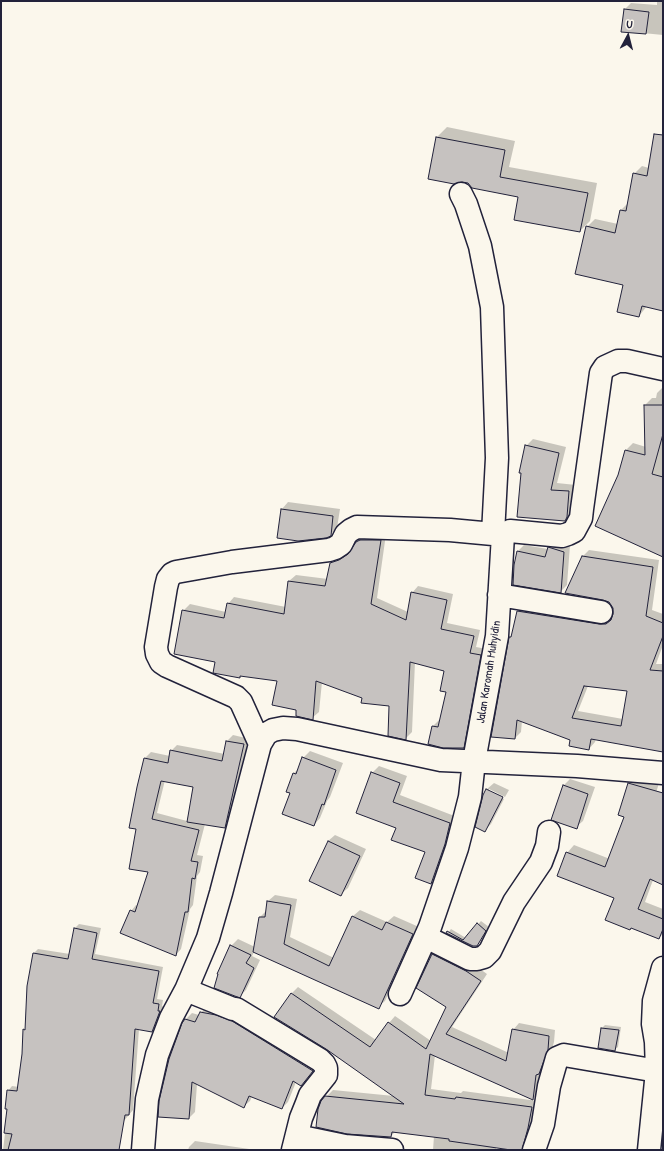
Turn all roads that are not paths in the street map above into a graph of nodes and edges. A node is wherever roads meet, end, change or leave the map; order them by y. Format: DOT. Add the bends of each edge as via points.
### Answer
graph roads {
  1 [pos="461,194"];
  2 [pos="663,369"];
  3 [pos="498,534"];
  4 [pos="499,595"];
  5 [pos="601,612"];
  6 [pos="260,744"];
  7 [pos="474,761"];
  8 [pos="663,773"];
  9 [pos="549,832"];
  10 [pos="426,937"];
  11 [pos="663,968"];
  12 [pos="186,990"];
  13 [pos="400,994"];
  14 [pos="660,1072"];
  15 [pos="295,1143"];
  16 [pos="143,1150"];
  17 [pos="392,1150"];
  18 [pos="534,1150"];
  19 [pos="649,1150"];
  1 -- 3 [label="street, Jalan Karomah Muhyidin" via="480,246 492,307"];
  2 -- 3 [label="street" via="618,361 605,367 601,374 581,518 574,531 562,536 510,531"];
  3 -- 4 [label="street, Jalan Karomah Muhyidin"];
  3 -- 6 [label="street" via="357,528 346,534 341,544 329,550 232,562 172,574 166,587 156,647 161,662 236,697 241,702"];
  4 -- 5 [label="street"];
  4 -- 7 [label="street, Jalan Karomah Muhyidin" via="497,636"];
  6 -- 7 [label="street" via="266,734 273,730 297,729 442,760"];
  6 -- 12 [label="street" via="222,893 208,938"];
  7 -- 8 [label="street"];
  7 -- 10 [label="street, Jalan Karomah Muhyidin" via="470,797 458,848"];
  9 -- 10 [label="street" via="540,862 514,902 490,951 484,957 470,959"];
  10 -- 13 [label="street, Jalan Karomah Muhyidin"];
  11 -- 14 [label="street" via="654,1001 653,1024"];
  12 -- 15 [label="street" via="236,1009 324,1064 326,1075 310,1095"];
  12 -- 16 [label="street" via="171,1018 157,1055 147,1098"];
  14 -- 18 [label="street" via="564,1056 557,1058 549,1086 543,1124"];
  14 -- 19 [label="street"];
  15 -- 17 [label="street"];
}
